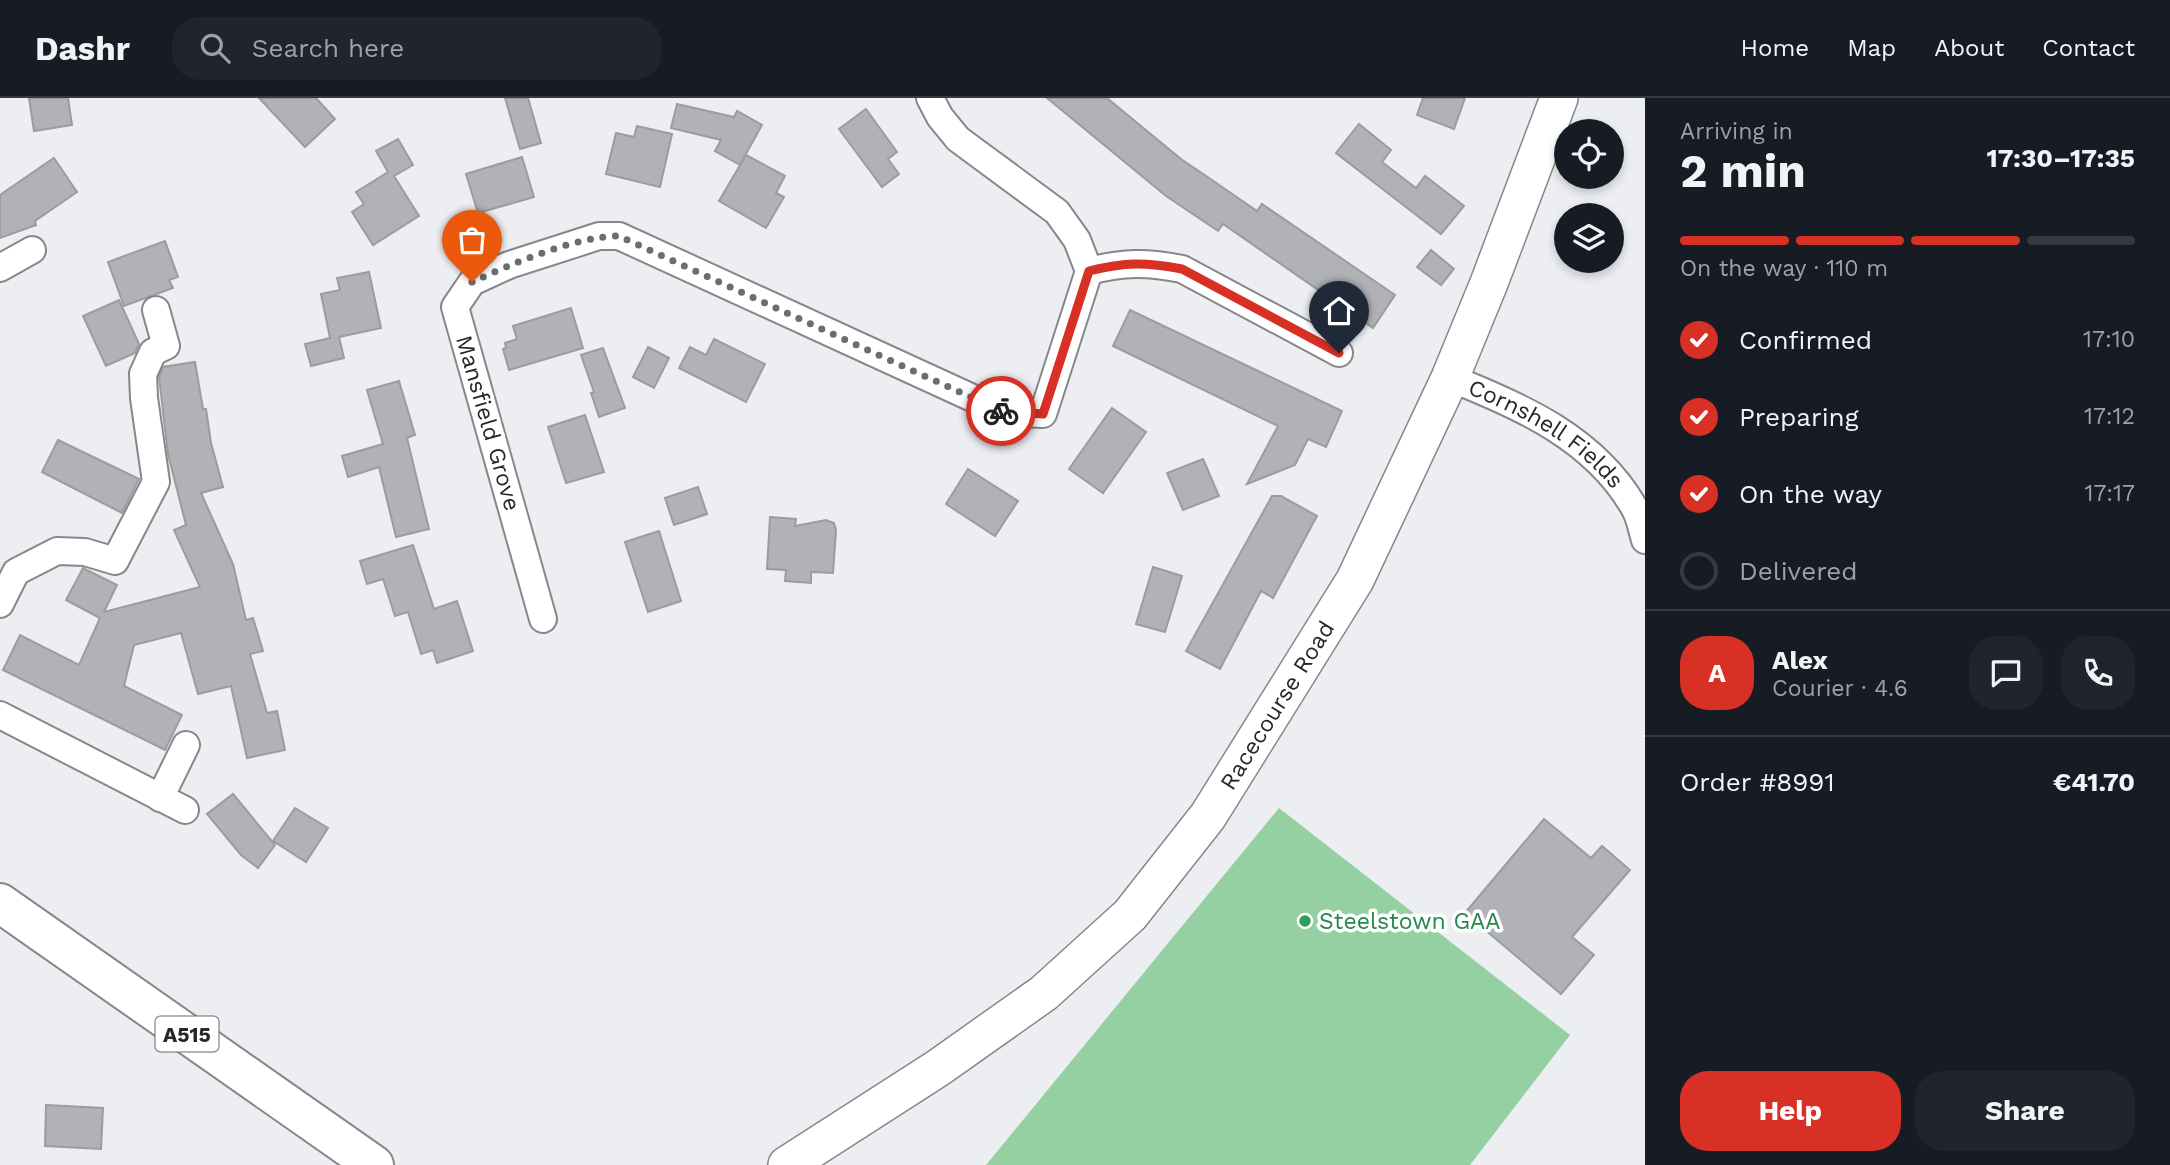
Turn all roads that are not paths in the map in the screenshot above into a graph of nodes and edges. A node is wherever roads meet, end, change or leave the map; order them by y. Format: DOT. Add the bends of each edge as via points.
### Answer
graph roads {
  1 [pos="930,98"];
  2 [pos="1559,98"];
  3 [pos="32,250"];
  4 [pos="0,268"];
  5 [pos="1089,271"];
  6 [pos="156,310"];
  7 [pos="1339,353"];
  8 [pos="1450,378"];
  9 [pos="1645,540"];
  10 [pos="0,604"];
  11 [pos="543,619"];
  12 [pos="0,715"];
  13 [pos="186,745"];
  14 [pos="160,798"];
  15 [pos="185,810"];
  16 [pos="0,903"];
  17 [pos="792,1163"];
  18 [pos="374,1165"];
  1 -- 5 [label="street" via="958,139 1057,212 1077,240"];
  2 -- 8 [label="street, Racecourse Road"];
  3 -- 4 [label="street"];
  5 -- 7 [label="street" via="1119,263 1182,269"];
  5 -- 11 [label="street, Mansfield Grove" via="1043,414 1003,412 619,236 599,236 472,282 455,307"];
  6 -- 10 [label="street" via="166,346 153,352 143,374 156,482 115,561 85,552 57,551 16,572"];
  8 -- 9 [label="street, Cornshell Fields" via="1550,423 1605,466 1636,510"];
  8 -- 17 [label="street, Racecourse Road" via="1354,580 1208,816 1130,915 1044,993"];
  12 -- 14 [label="street"];
  13 -- 14 [label="street"];
  14 -- 15 [label="street"];
  16 -- 18 [label="highway, A515"];
}
